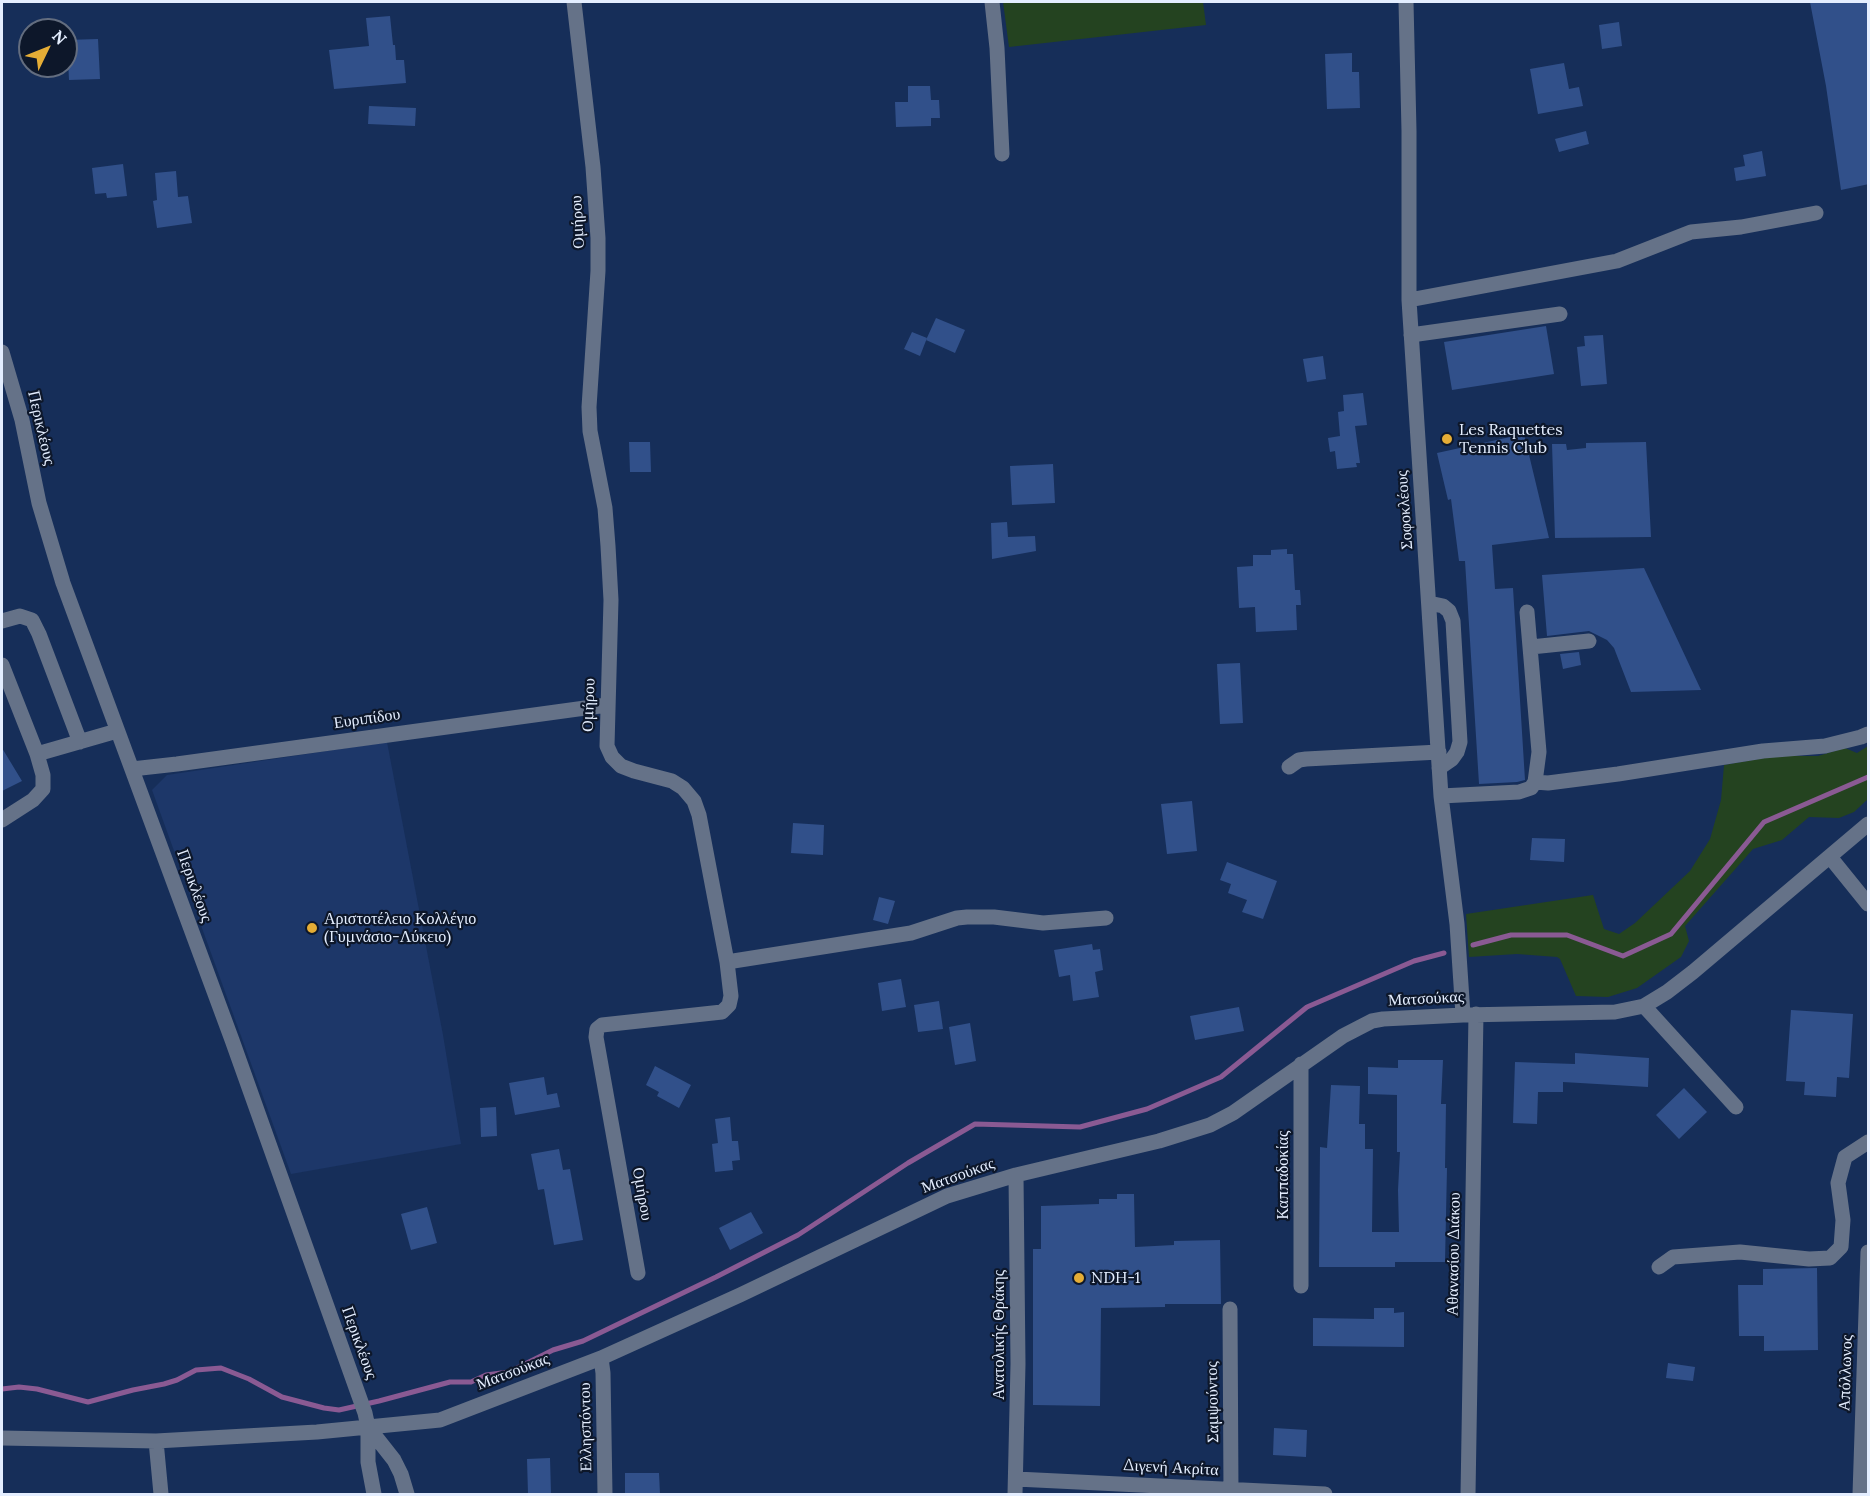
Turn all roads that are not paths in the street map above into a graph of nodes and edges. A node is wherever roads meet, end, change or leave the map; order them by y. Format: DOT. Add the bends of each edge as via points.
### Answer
graph roads {
  1 [pos="574,2"];
  2 [pos="992,2"];
  3 [pos="1406,2"];
  4 [pos="1002,154"];
  5 [pos="1816,213"];
  6 [pos="1409,300"];
  7 [pos="1560,314"];
  8 [pos="1411,335"];
  9 [pos="2,352"];
  10 [pos="1430,603"];
  11 [pos="1527,612"];
  12 [pos="2,621"];
  13 [pos="1589,641"];
  14 [pos="1531,647"];
  15 [pos="2,665"];
  16 [pos="607,705"];
  17 [pos="117,731"];
  18 [pos="1869,734"];
  19 [pos="80,742"];
  20 [pos="1438,752"];
  21 [pos="37,754"];
  22 [pos="1289,767"];
  23 [pos="1440,768"];
  24 [pos="132,769"];
  25 [pos="1535,782"];
  26 [pos="1442,796"];
  27 [pos="2,820"];
  28 [pos="1869,824"];
  29 [pos="1830,857"];
  30 [pos="1869,904"];
  31 [pos="1106,918"];
  32 [pos="727,962"];
  33 [pos="1644,1006"];
  34 [pos="1470,1015"];
  35 [pos="1301,1064"];
  36 [pos="1736,1107"];
  37 [pos="1869,1142"];
  38 [pos="1016,1175"];
  39 [pos="1869,1252"];
  40 [pos="1659,1267"];
  41 [pos="638,1273"];
  42 [pos="1301,1286"];
  43 [pos="1230,1309"];
  44 [pos="601,1358"];
  45 [pos="366,1420"];
  46 [pos="2,1438"];
  47 [pos="156,1442"];
  48 [pos="1016,1487"];
  49 [pos="1232,1492"];
  50 [pos="161,1494"];
  51 [pos="374,1494"];
  52 [pos="406,1494"];
  53 [pos="605,1494"];
  54 [pos="1325,1494"];
  55 [pos="1468,1494"];
  56 [pos="1860,1494"];
  1 -- 16 [label="street, Ομήρου" via="598,238 589,420 608,546"];
  2 -- 4 [label="street"];
  3 -- 6 [label="street, Σοφοκλέους"];
  5 -- 6 [label="street" via="1691,232 1617,261"];
  6 -- 8 [label="street, Σοφοκλέους"];
  7 -- 8 [label="street"];
  8 -- 10 [label="street, Σοφοκλέους"];
  9 -- 17 [label="street, Περικλέους" via="54,555"];
  10 -- 20 [label="street, Σοφοκλέους"];
  10 -- 23 [label="street" via="1443,606 1453,621 1460,742 1452,759"];
  11 -- 14 [label="street"];
  12 -- 19 [label="street" via="20,615 32,620"];
  13 -- 14 [label="street"];
  14 -- 25 [label="street" via="1539,752"];
  15 -- 21 [label="street"];
  16 -- 24 [label="street, Ευριπίδου"];
  16 -- 32 [label="street, Ομήρου" via="606,746 615,762 672,781 694,801"];
  17 -- 19 [label="street"];
  17 -- 24 [label="street, Περικλέους"];
  18 -- 25 [label="street" via="1825,746"];
  19 -- 21 [label="street"];
  20 -- 22 [label="street" via="1306,759"];
  20 -- 23 [label="street, Σοφοκλέους"];
  21 -- 27 [label="street" via="43,789 33,801"];
  23 -- 26 [label="street, Σοφοκλέους"];
  24 -- 45 [label="street, Περικλέους"];
  25 -- 26 [label="street" via="1519,792"];
  26 -- 34 [label="street, Σοφοκλέους"];
  28 -- 29 [label="street, Ματσούκας"];
  29 -- 30 [label="street"];
  29 -- 33 [label="street, Ματσούκας" via="1693,972"];
  31 -- 32 [label="street" via="1043,923 967,916 911,933"];
  32 -- 41 [label="street, Ομήρου" via="731,996 725,1010 602,1025 596,1031"];
  33 -- 34 [label="street, Ματσούκας" via="1615,1012"];
  33 -- 36 [label="street"];
  34 -- 35 [label="street, Ματσούκας" via="1372,1021"];
  34 -- 55 [label="street, Αθανασίου Διάκου"];
  35 -- 38 [label="street, Ματσούκας" via="1233,1113 1198,1130"];
  35 -- 42 [label="street, Καππαδοκίας"];
  37 -- 40 [label="street" via="1845,1157 1838,1183 1843,1220 1841,1247 1830,1258 1740,1252 1672,1257"];
  38 -- 44 [label="street, Ματσούκας" via="947,1196"];
  38 -- 48 [label="street, Ανατολικής Θράκης"];
  39 -- 56 [label="street, Απόλλωνος"];
  43 -- 49 [label="street, Σαμψούντος"];
  44 -- 45 [label="street, Ματσούκας" via="440,1420"];
  44 -- 53 [label="street, Ελλησπόντου"];
  45 -- 47 [label="street, Ματσούκας" via="317,1432"];
  45 -- 51 [label="street"];
  45 -- 52 [label="street" via="394,1460"];
  46 -- 47 [label="street, Ματσούκας"];
  47 -- 50 [label="street"];
  48 -- 49 [label="street, Διγενή Ακρίτα"];
  49 -- 54 [label="street, Διγενή Ακρίτα"];
}
